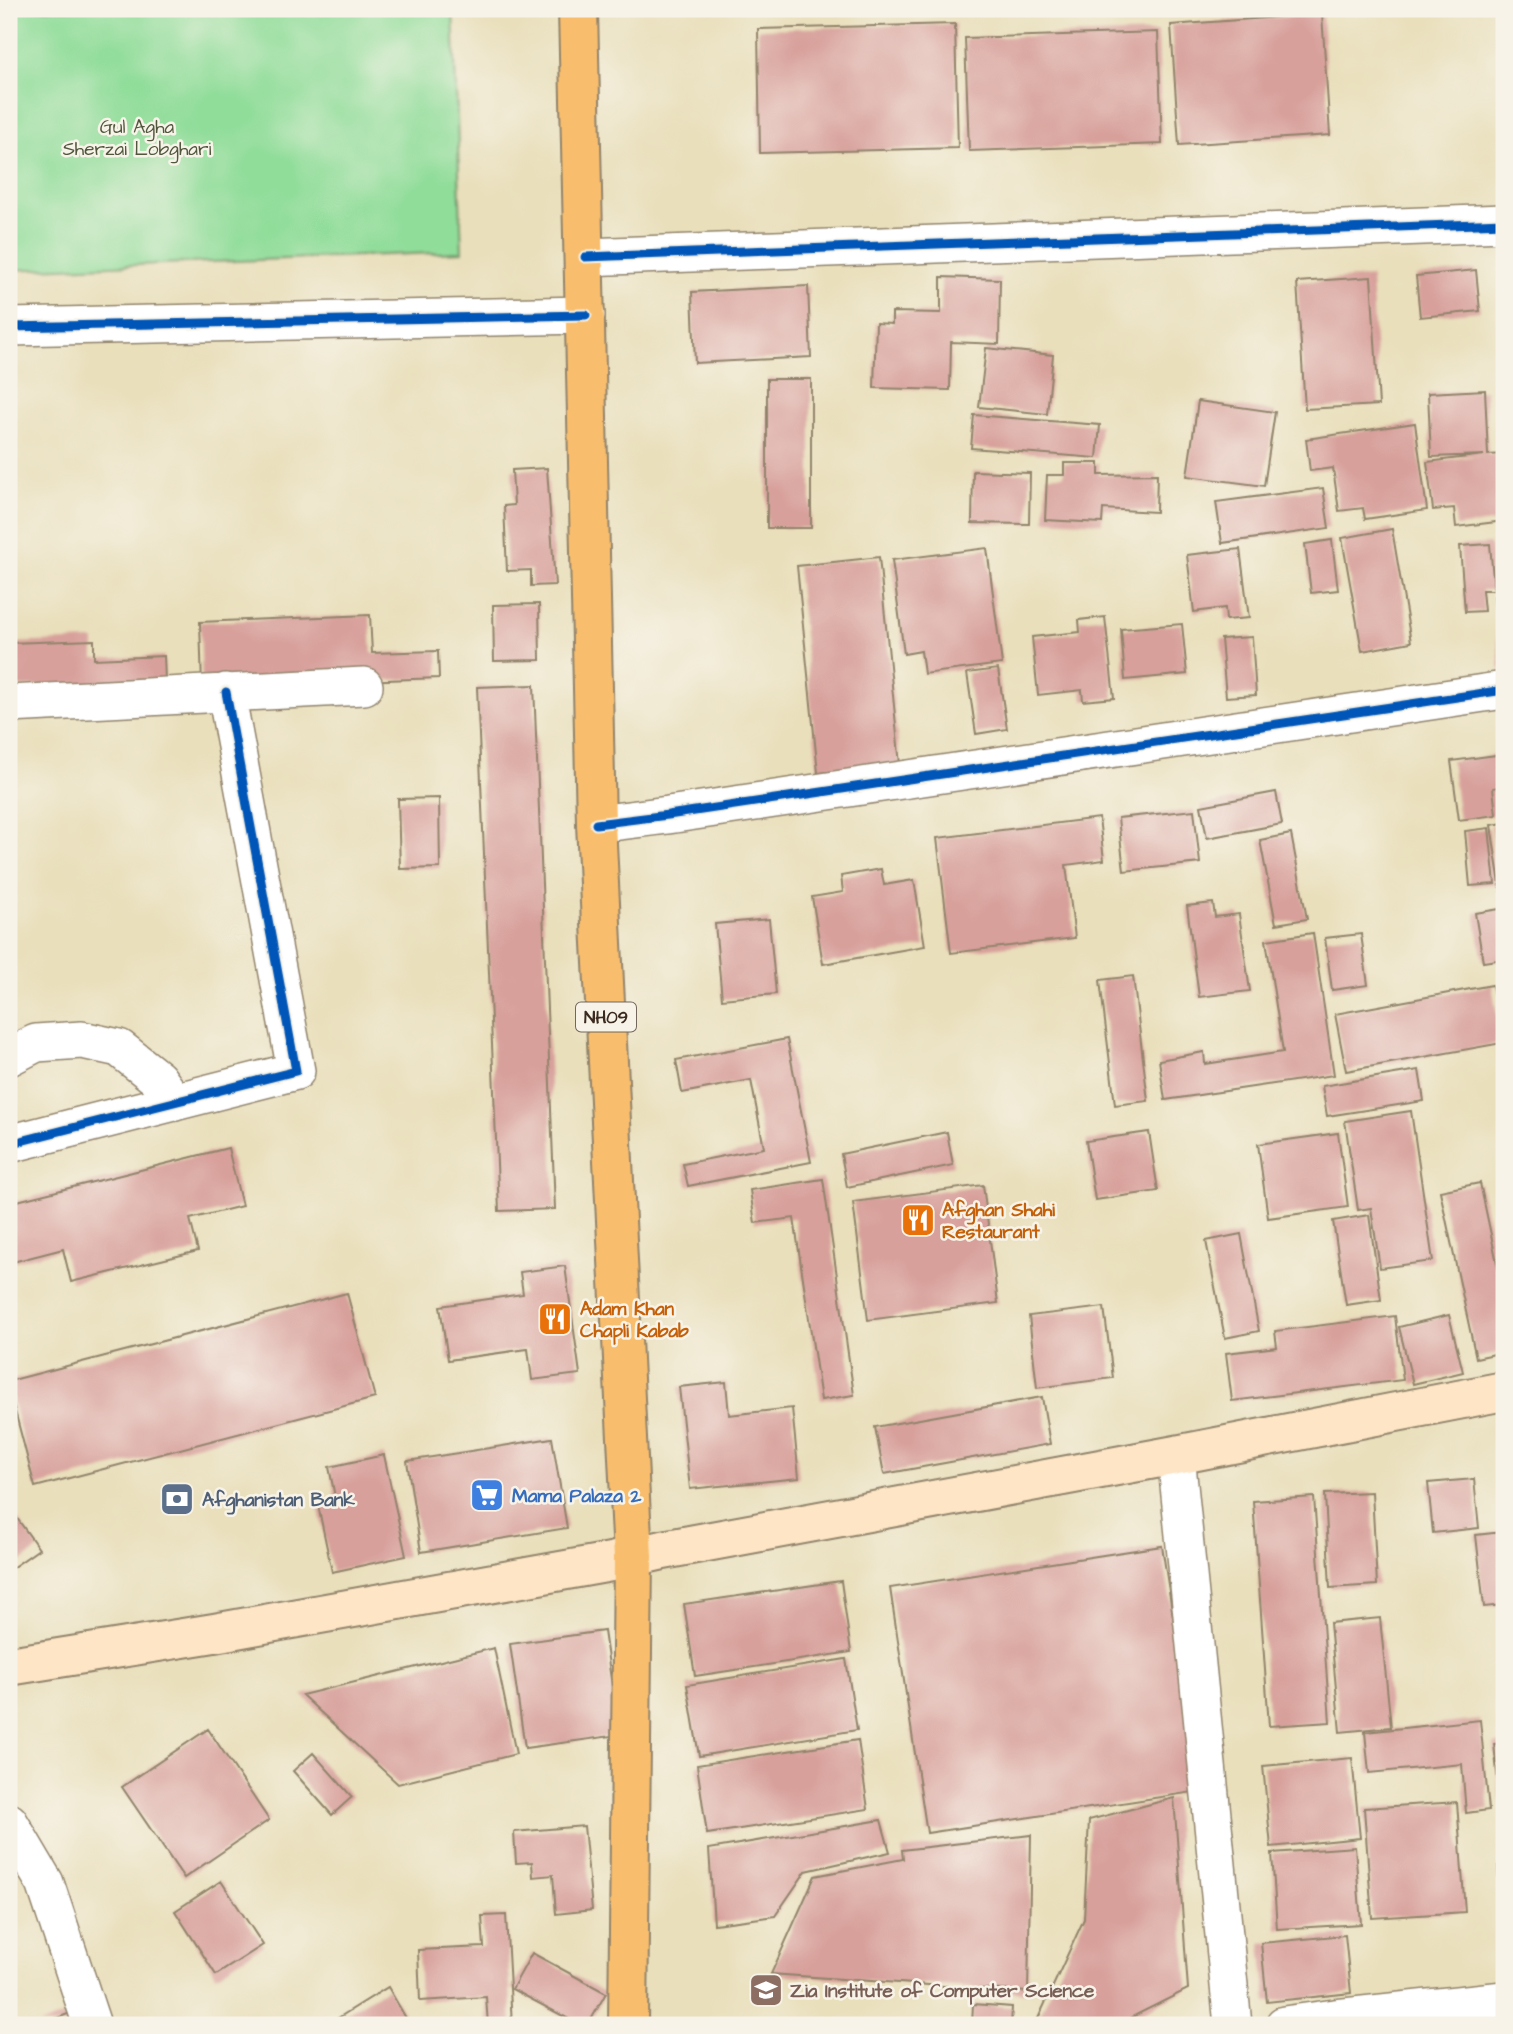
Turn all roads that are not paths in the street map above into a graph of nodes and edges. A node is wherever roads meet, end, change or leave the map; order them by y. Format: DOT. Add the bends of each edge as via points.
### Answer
graph roads {
  1 [pos="578,9"];
  2 [pos="1504,223"];
  3 [pos="584,257"];
  4 [pos="586,316"];
  5 [pos="9,327"];
  6 [pos="364,686"];
  7 [pos="1504,690"];
  8 [pos="226,692"];
  9 [pos="9,704"];
  10 [pos="596,824"];
  11 [pos="9,1057"];
  12 [pos="175,1102"];
  13 [pos="9,1144"];
  14 [pos="1504,1391"];
  15 [pos="1175,1455"];
  16 [pos="634,1557"];
  17 [pos="9,1666"];
  18 [pos="9,1822"];
  19 [pos="1504,2000"];
  20 [pos="92,2025"];
  21 [pos="628,2025"];
  22 [pos="1233,2025"];
  23 [pos="1284,2025"];
  1 -- 3 [label="main road, NH09"];
  2 -- 3 [label="street"];
  3 -- 4 [label="main road, NH09"];
  4 -- 5 [label="street"];
  4 -- 10 [label="main road, NH09"];
  6 -- 8 [label="street"];
  7 -- 10 [label="street"];
  8 -- 9 [label="street"];
  8 -- 12 [label="street" via="296,1071"];
  10 -- 16 [label="main road, NH09"];
  11 -- 12 [label="street" via="36,1043 82,1040 119,1048 158,1079"];
  12 -- 13 [label="street"];
  14 -- 15 [label="main road"];
  15 -- 16 [label="main road"];
  15 -- 22 [label="street"];
  16 -- 17 [label="main road"];
  16 -- 21 [label="main road, NH09"];
  18 -- 20 [label="street" via="45,1883"];
  19 -- 23 [label="street"];
}
